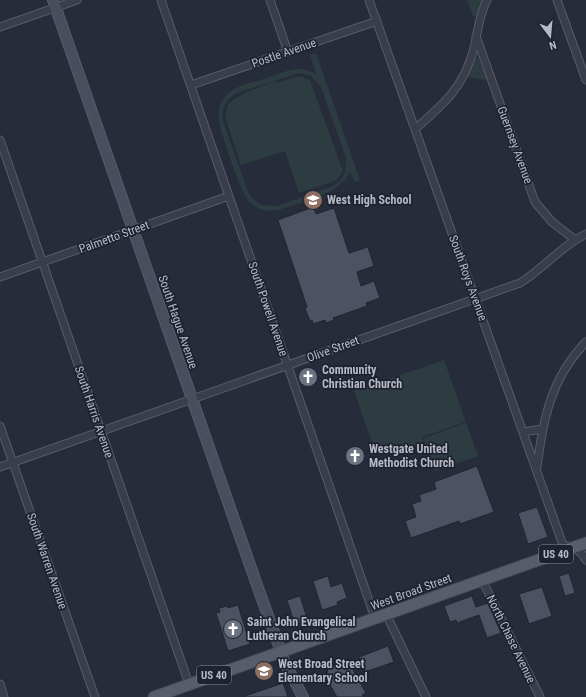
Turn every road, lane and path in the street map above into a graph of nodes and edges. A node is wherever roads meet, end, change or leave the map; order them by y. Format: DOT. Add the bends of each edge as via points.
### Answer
graph roads {
  1 [pos="77,0"];
  2 [pos="161,0"];
  3 [pos="270,0"];
  4 [pos="369,0"];
  5 [pos="488,0"];
  6 [pos="557,0"];
  7 [pos="54,4"];
  8 [pos="377,21"];
  9 [pos="0,27"];
  10 [pos="476,36"];
  11 [pos="288,52"];
  12 [pos="586,80"];
  13 [pos="191,85"];
  14 [pos="415,129"];
  15 [pos="0,140"];
  16 [pos="229,196"];
  17 [pos="133,230"];
  18 [pos="586,234"];
  19 [pos="574,240"];
  20 [pos="42,262"];
  21 [pos="0,278"];
  22 [pos="475,299"];
  23 [pos="586,342"];
  24 [pos="288,365"];
  25 [pos="191,400"];
  26 [pos="0,426"];
  27 [pos="542,429"];
  28 [pos="101,431"];
  29 [pos="523,432"];
  30 [pos="13,463"];
  31 [pos="0,467"];
  32 [pos="537,468"];
  33 [pos="586,543"];
  34 [pos="574,547"];
  35 [pos="586,560"];
  36 [pos="482,580"];
  37 [pos="380,616"];
  38 [pos="281,652"];
  39 [pos="0,684"];
  40 [pos="189,684"];
  41 [pos="177,693"];
  42 [pos="4,697"];
  43 [pos="95,697"];
  44 [pos="154,697"];
  45 [pos="303,697"];
  46 [pos="426,697"];
  47 [pos="540,697"];
  1 -- 7 [label="street"];
  2 -- 13 [label="street, South Powell Avenue"];
  3 -- 11 [label="street"];
  4 -- 8 [label="street, South Roys Avenue"];
  5 -- 10 [label="street" via="481,12"];
  6 -- 12 [label="street"];
  7 -- 9 [label="street"];
  7 -- 17 [label="main road, South Hague Avenue"];
  8 -- 11 [label="street, Postle Avenue"];
  8 -- 14 [label="street, South Roys Avenue"];
  10 -- 14 [label="street" via="471,57 459,86 445,104"];
  10 -- 19 [label="street, Guernsey Avenue" via="535,202 552,222"];
  11 -- 13 [label="street, Postle Avenue"];
  13 -- 16 [label="street, South Powell Avenue"];
  14 -- 22 [label="street, South Roys Avenue"];
  15 -- 20 [label="street, South Harris Avenue"];
  16 -- 17 [label="street, Palmetto Street"];
  16 -- 24 [label="street, South Powell Avenue"];
  17 -- 20 [label="street, Palmetto Street"];
  17 -- 25 [label="main road, South Hague Avenue"];
  18 -- 19 [label="street, Olive Street"];
  19 -- 22 [label="street, Olive Street" via="520,283"];
  20 -- 21 [label="street, Palmetto Street"];
  20 -- 28 [label="street, South Harris Avenue"];
  22 -- 24 [label="street, Olive Street"];
  22 -- 29 [label="street, South Roys Avenue"];
  23 -- 27 [label="street" via="557,381"];
  24 -- 25 [label="street, Olive Street"];
  24 -- 37 [label="street, South Powell Avenue"];
  25 -- 28 [label="street, Olive Street"];
  25 -- 38 [label="main road, South Hague Avenue"];
  26 -- 30 [label="street, South Warren Avenue"];
  27 -- 29 [label="street"];
  27 -- 32 [label="street"];
  28 -- 30 [label="street, Olive Street"];
  28 -- 40 [label="street, South Harris Avenue"];
  29 -- 32 [label="street, South Roys Avenue"];
  30 -- 31 [label="street, Olive Street"];
  30 -- 43 [label="street, South Warren Avenue"];
  32 -- 34 [label="street, South Roys Avenue" via="563,545"];
  33 -- 34 [label="main road, West Broad Street / US 40"];
  34 -- 35 [label="street"];
  34 -- 36 [label="main road, West Broad Street / US 40"];
  36 -- 37 [label="main road, West Broad Street / US 40"];
  36 -- 47 [label="street, North Chase Avenue"];
  37 -- 38 [label="main road, West Broad Street / US 40"];
  37 -- 46 [label="street, South Powell Avenue"];
  38 -- 40 [label="main road, West Broad Street / US 40"];
  38 -- 45 [label="main road, South Hague Avenue"];
  39 -- 42 [label="street"];
  40 -- 41 [label="main road, West Broad Street / US 40"];
  41 -- 44 [label="main road, West Broad Street / US 40"];
}
